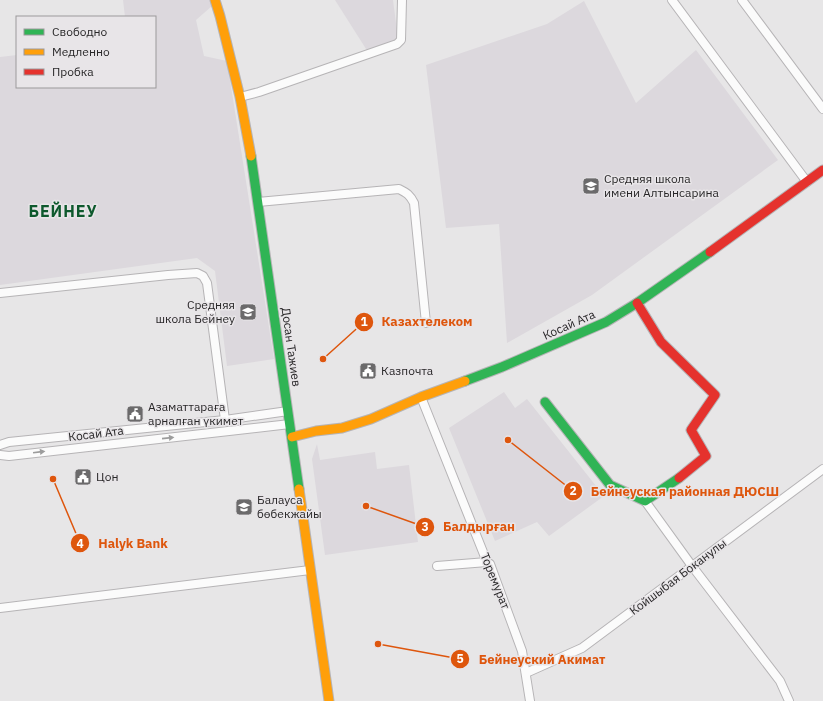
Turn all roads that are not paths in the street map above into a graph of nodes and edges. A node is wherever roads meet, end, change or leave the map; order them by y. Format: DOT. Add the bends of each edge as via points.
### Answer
graph roads {
  1 [pos="215,0"];
  2 [pos="402,0"];
  3 [pos="672,0"];
  4 [pos="742,0"];
  5 [pos="240,97"];
  6 [pos="823,109"];
  7 [pos="823,170"];
  8 [pos="807,182"];
  9 [pos="258,202"];
  10 [pos="0,293"];
  11 [pos="638,303"];
  12 [pos="426,323"];
  13 [pos="421,397"];
  14 [pos="545,402"];
  15 [pos="288,411"];
  16 [pos="225,420"];
  17 [pos="290,424"];
  18 [pos="106,432"];
  19 [pos="292,437"];
  20 [pos="0,444"];
  21 [pos="107,444"];
  22 [pos="0,455"];
  23 [pos="823,469"];
  24 [pos="645,501"];
  25 [pos="487,562"];
  26 [pos="437,566"];
  27 [pos="692,566"];
  28 [pos="310,570"];
  29 [pos="0,608"];
  30 [pos="526,673"];
  31 [pos="329,701"];
  32 [pos="530,701"];
  33 [pos="789,701"];
  1 -- 5 [label="street, Досан Тажиев"];
  2 -- 5 [label="street" via="401,40 397,44"];
  3 -- 8 [label="street"];
  4 -- 6 [label="street"];
  5 -- 9 [label="street, Досан Тажиев"];
  7 -- 8 [label="street, Косай Ата"];
  8 -- 11 [label="street, Косай Ата"];
  9 -- 12 [label="street" via="399,189 406,192 414,203"];
  9 -- 15 [label="street, Досан Тажиев"];
  10 -- 16 [label="street" via="168,275 197,273 203,276 207,283"];
  11 -- 13 [label="street, Косай Ата" via="573,338"];
  11 -- 24 [label="street" via="661,342 715,395 691,430 706,456"];
  13 -- 19 [label="street, Косай Ата" via="371,419 342,428"];
  13 -- 25 [label="street, Торемурат"];
  14 -- 24 [label="street" via="610,485"];
  15 -- 16 [label="street, Косай Ата"];
  15 -- 17 [label="street, Досан Тажиев"];
  16 -- 18 [label="street, Косай Ата"];
  17 -- 19 [label="street, Досан Тажиев"];
  21 -- 17 [label="street, Косай Ата, one-way"];
  18 -- 20 [label="street, Косай Ата"];
  18 -- 21 [label="street"];
  19 -- 28 [label="street, Досан Тажиев"];
  22 -- 21 [label="street, Косай Ата, one-way" via="10,456"];
  23 -- 27 [label="street, Койшыбая Боканулы"];
  24 -- 27 [label="street"];
  25 -- 26 [label="street"];
  25 -- 30 [label="street, Торемурат" via="490,564 522,651"];
  27 -- 30 [label="street, Койшыбая Боканулы" via="582,648"];
  27 -- 33 [label="street" via="780,681"];
  28 -- 29 [label="street"];
  28 -- 31 [label="street, Досан Тажиев"];
  30 -- 32 [label="street, Торемурат"];
}
